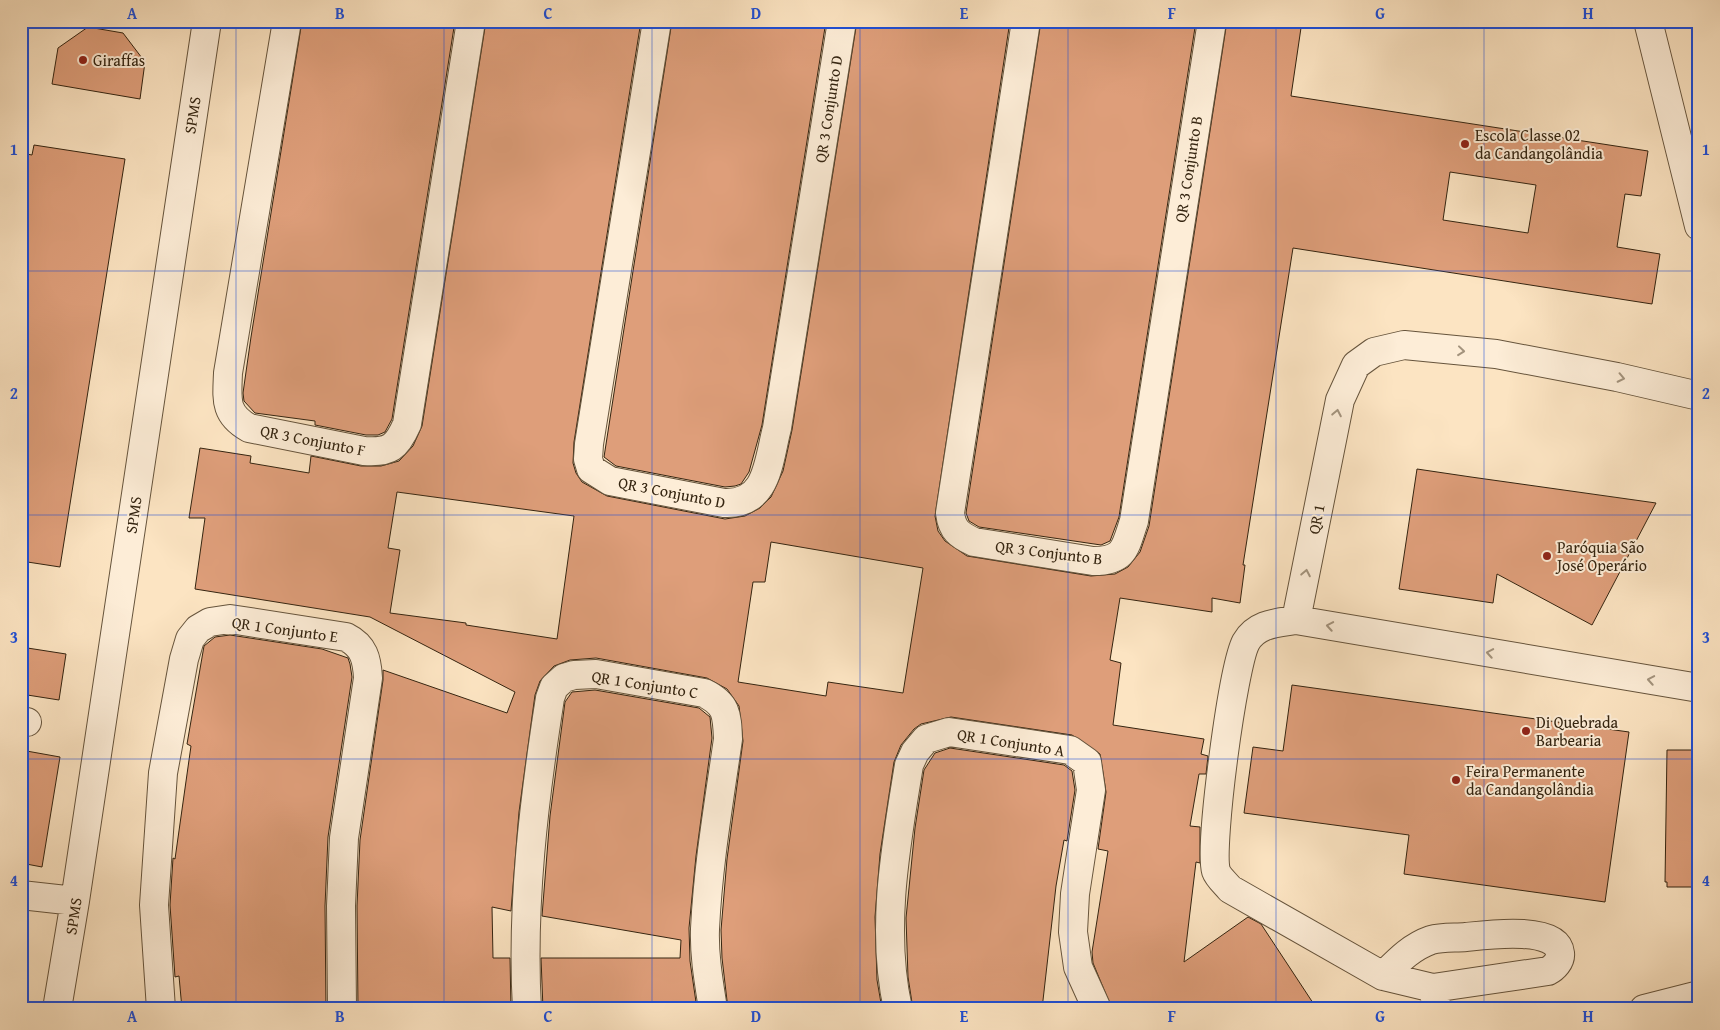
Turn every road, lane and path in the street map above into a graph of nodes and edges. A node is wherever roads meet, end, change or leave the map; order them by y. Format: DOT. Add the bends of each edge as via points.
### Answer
graph roads {
  1 [pos="206,21"];
  2 [pos="288,21"];
  3 [pos="471,21"];
  4 [pos="657,21"];
  5 [pos="842,21"];
  6 [pos="1026,21"];
  7 [pos="1212,21"];
  8 [pos="1648,21"];
  9 [pos="1699,226"];
  10 [pos="1699,396"];
  11 [pos="1296,620"];
  12 [pos="1699,688"];
  13 [pos="21,895"];
  14 [pos="75,901"];
  15 [pos="1383,976"];
  16 [pos="1699,995"];
  17 [pos="1435,998"];
  18 [pos="57,1009"];
  19 [pos="161,1009"];
  20 [pos="342,1009"];
  21 [pos="527,1009"];
  22 [pos="713,1009"];
  23 [pos="898,1009"];
  24 [pos="1097,1009"];
  25 [pos="1644,1009"];
  1 -- 14 [label="street, SPMS"];
  2 -- 3 [label="street, QR 3 Conjunto F" via="228,373 230,413 249,428 379,452 392,448 399,441 407,424"];
  4 -- 5 [label="street, QR 3 Conjunto D" via="588,459 591,469 610,481 738,504 752,497 760,487 777,428"];
  6 -- 7 [label="street, QR 3 Conjunto B" via="950,512 958,534 974,542 1093,561 1109,561 1119,555 1134,521"];
  8 -- 9 [label="street"];
  11 -- 10 [label="street, QR 1, one-way" via="1340,400 1356,365 1374,352 1404,345 1496,354"];
  12 -- 11 [label="street, one-way"];
  11 -- 15 [label="street" via="1269,624 1256,630 1246,642 1226,743 1214,850 1216,872 1230,889"];
  13 -- 14 [label="street"];
  14 -- 18 [label="street, SPMS"];
  15 -- 17 [label="street"];
  15 -- 17 [label="street" via="1408,951 1433,940 1510,933 1540,936 1551,940 1560,951 1554,968 1548,971"];
  16 -- 25 [label="street"];
  19 -- 20 [label="street, QR 1 Conjunto E" via="154,905 163,773 190,639 210,622 230,620 346,637 356,642 367,660 368,678 344,838 340,906"];
  21 -- 22 [label="street, QR 1 Conjunto C" via="524,956 530,859 550,698 554,687 564,678 596,674 704,693 717,699 728,717 705,930"];
  23 -- 24 [label="street, QR 1 Conjunto A" via="891,947 892,868 909,765 926,738 949,732 1070,750 1088,762 1091,790 1075,894 1073,932 1078,967"];
}
